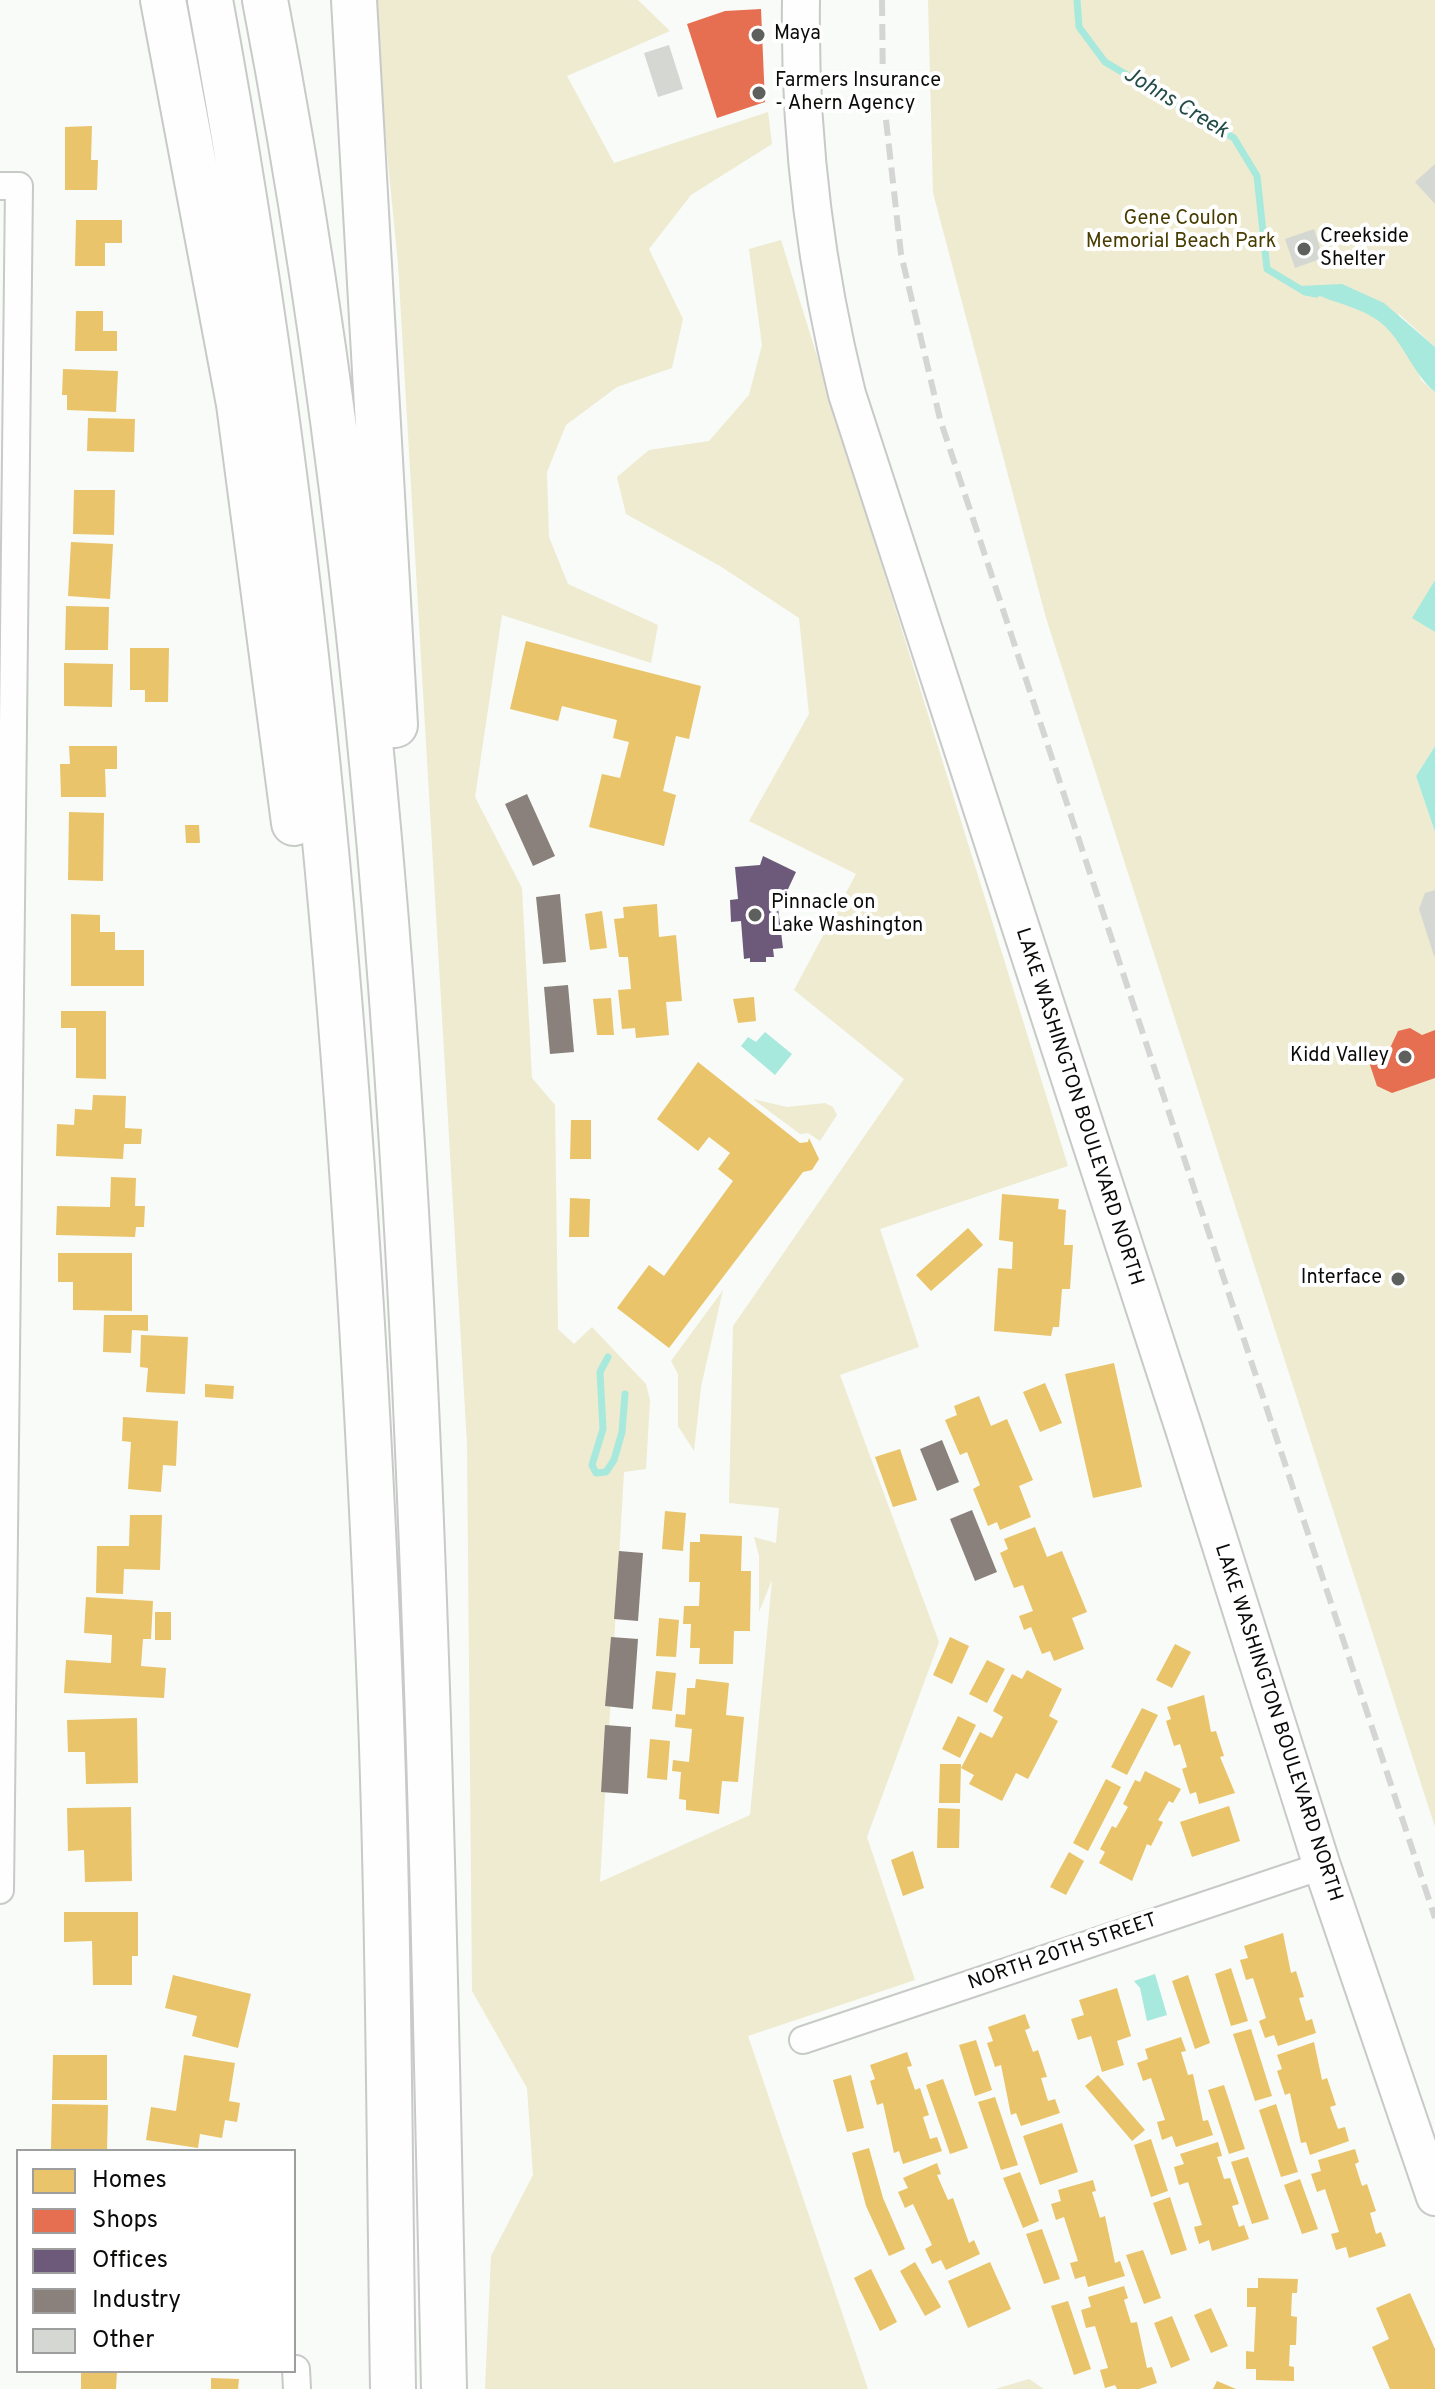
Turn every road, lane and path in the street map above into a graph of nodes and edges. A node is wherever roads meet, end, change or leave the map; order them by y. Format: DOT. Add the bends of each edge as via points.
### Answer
graph roads {
  1 [pos="163,0"];
  2 [pos="210,0"];
  3 [pos="265,0"];
  4 [pos="354,0"];
  5 [pos="801,0"];
  6 [pos="9,186"];
  7 [pos="6,806"];
  8 [pos="399,1115"];
  9 [pos="362,1358"];
  10 [pos="2,1516"];
  11 [pos="1322,1866"];
  12 [pos="0,1890"];
  13 [pos="803,2040"];
  14 [pos="1435,2197"];
  15 [pos="393,2389"];
  16 [pos="444,2389"];
  1 -- 9 [label="highway" via="241,418"];
  2 -- 9 [label="highway" via="278,418 304,624 348,1115"];
  3 -- 8 [label="highway" via="318,324 356,617 372,754"];
  4 -- 8 [label="highway" via="390,603"];
  5 -- 11 [label="street, LAKE WASHINGTON BOULEVARD NORTH" via="807,154 819,263 847,394"];
  6 -- 7 [label="street"];
  7 -- 10 [label="street"];
  8 -- 16 [label="highway" via="431,1794"];
  9 -- 15 [label="highway" via="384,1815"];
  10 -- 12 [label="street"];
  11 -- 13 [label="street, NORTH 20TH STREET"];
  11 -- 14 [label="street, LAKE WASHINGTON BOULEVARD NORTH"];
}
